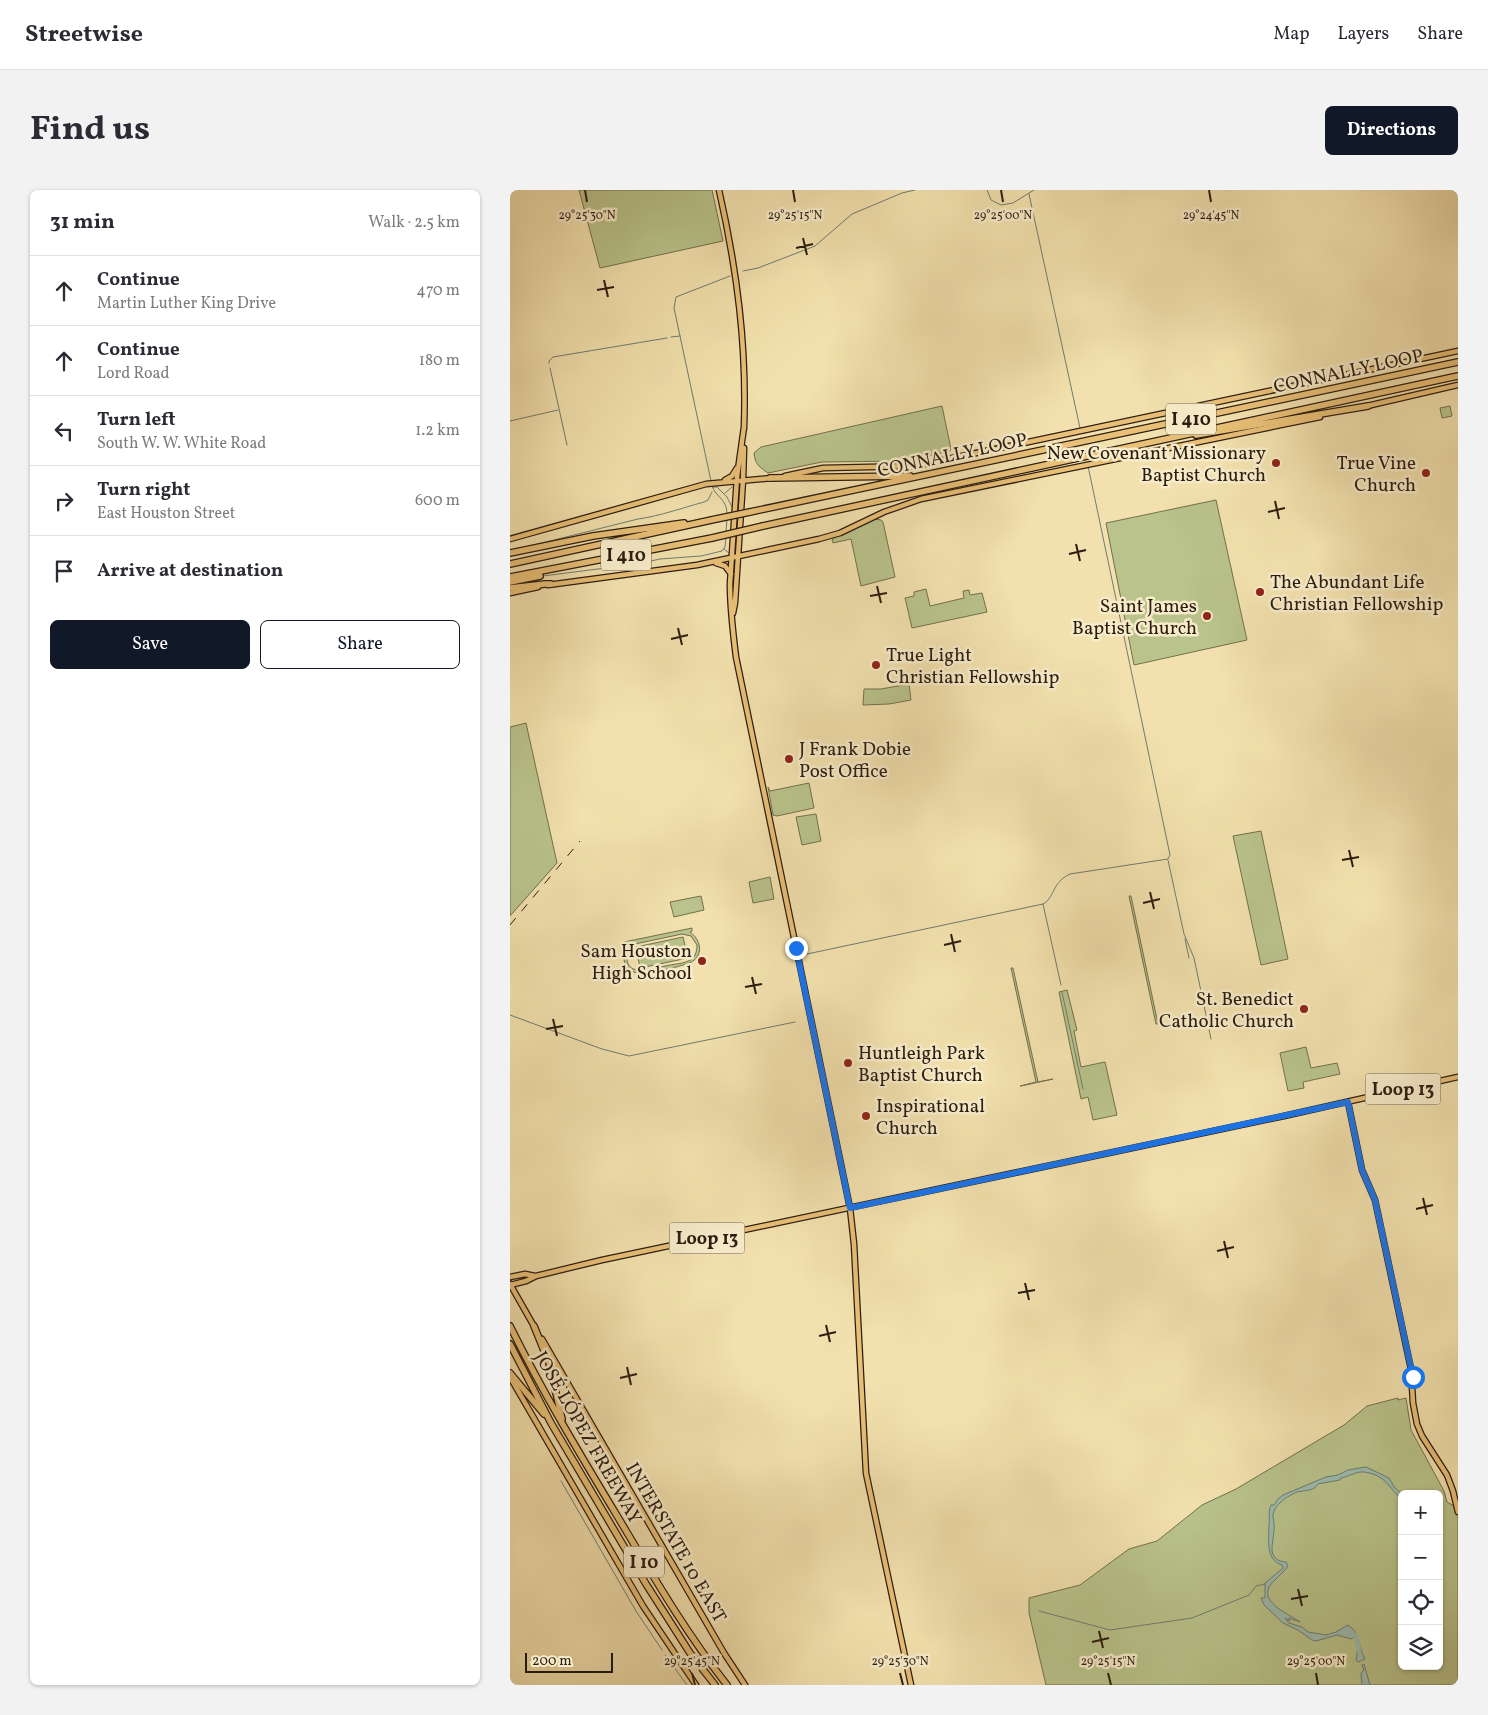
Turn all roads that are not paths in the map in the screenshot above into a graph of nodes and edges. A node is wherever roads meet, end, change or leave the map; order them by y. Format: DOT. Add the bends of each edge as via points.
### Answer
graph roads {
  1 [pos="719,190"];
  2 [pos="1458,351"];
  3 [pos="1458,362"];
  4 [pos="1458,376"];
  5 [pos="1458,385"];
  6 [pos="1368,406"];
  7 [pos="1176,436"];
  8 [pos="741,464"];
  9 [pos="924,476"];
  10 [pos="770,478"];
  11 [pos="743,480"];
  12 [pos="754,480"];
  13 [pos="737,481"];
  14 [pos="720,482"];
  15 [pos="696,524"];
  16 [pos="510,539"];
  17 [pos="510,553"];
  18 [pos="738,556"];
  19 [pos="732,557"];
  20 [pos="608,558"];
  21 [pos="712,562"];
  22 [pos="510,564"];
  23 [pos="730,574"];
  24 [pos="510,577"];
  25 [pos="510,582"];
  26 [pos="551,584"];
  27 [pos="510,588"];
  28 [pos="510,593"];
  29 [pos="733,614"];
  30 [pos="1458,1076"];
  31 [pos="1348,1102"];
  32 [pos="850,1208"];
  33 [pos="536,1276"];
  34 [pos="510,1278"];
  35 [pos="510,1284"];
  36 [pos="510,1326"];
  37 [pos="534,1326"];
  38 [pos="510,1344"];
  39 [pos="510,1374"];
  40 [pos="510,1377"];
  41 [pos="551,1423"];
  42 [pos="568,1435"];
  43 [pos="1458,1512"];
  44 [pos="696,1685"];
  45 [pos="713,1685"];
  46 [pos="727,1685"];
  47 [pos="744,1685"];
  48 [pos="911,1685"];
  1 -- 8 [label="main road" via="736,274 743,330 745,375"];
  2 -- 10 [label="main road" via="915,466 823,468"];
  3 -- 9 [label="highway, CONNALLY LOOP / I 410"];
  4 -- 7 [label="highway, CONNALLY LOOP / I 410"];
  5 -- 6 [label="main road"];
  6 -- 7 [label="highway" via="1202,435"];
  6 -- 18 [label="main road" via="921,499 832,535"];
  7 -- 20 [label="highway, CONNALLY LOOP / I 410, bridge"];
  8 -- 11 [label="main road"];
  8 -- 12 [label="main road"];
  8 -- 13 [label="main road"];
  8 -- 14 [label="main road" via="732,476"];
  9 -- 10 [label="highway"];
  9 -- 15 [label="highway, CONNALLY LOOP / I 410, bridge"];
  10 -- 12 [label="main road"];
  11 -- 12 [label="main road"];
  11 -- 13 [label="main road"];
  11 -- 18 [label="main road"];
  13 -- 14 [label="main road"];
  13 -- 19 [label="main road"];
  14 -- 16 [label="main road"];
  15 -- 17 [label="highway" via="651,527"];
  15 -- 22 [label="highway, CONNALLY LOOP / I 410"];
  18 -- 19 [label="main road"];
  18 -- 29 [label="main road"];
  19 -- 21 [label="main road"];
  19 -- 23 [label="main road"];
  20 -- 24 [label="highway, CONNALLY LOOP / I 410"];
  20 -- 25 [label="highway"];
  21 -- 23 [label="main road" via="725,566"];
  21 -- 26 [label="main road"];
  23 -- 29 [label="main road"];
  26 -- 27 [label="highway"];
  26 -- 28 [label="main road"];
  29 -- 32 [label="main road" via="738,670"];
  30 -- 31 [label="main road, Loop 13"];
  31 -- 32 [label="main road, Loop 13"];
  31 -- 43 [label="main road" via="1361,1166 1375,1200 1412,1369 1417,1424 1447,1475"];
  32 -- 33 [label="main road, Loop 13"];
  32 -- 48 [label="main road" via="866,1473"];
  33 -- 34 [label="main road, Loop 13" via="525,1274"];
  33 -- 35 [label="main road, Loop 13" via="526,1282"];
  35 -- 37 [label="main road, INTERSTATE 10 EAST"];
  36 -- 42 [label="highway, JOSÉ LÓPEZ FREEWAY / I 10"];
  37 -- 42 [label="highway" via="546,1353"];
  37 -- 47 [label="main road, INTERSTATE 10 EAST"];
  38 -- 41 [label="highway, JOSÉ LÓPEZ FREEWAY / I 10"];
  39 -- 41 [label="highway"];
  40 -- 44 [label="main road" via="642,1606"];
  41 -- 45 [label="highway, JOSÉ LÓPEZ FREEWAY / I 10" via="646,1584"];
  42 -- 46 [label="highway, JOSÉ LÓPEZ FREEWAY / I 10" via="675,1612"];
}
